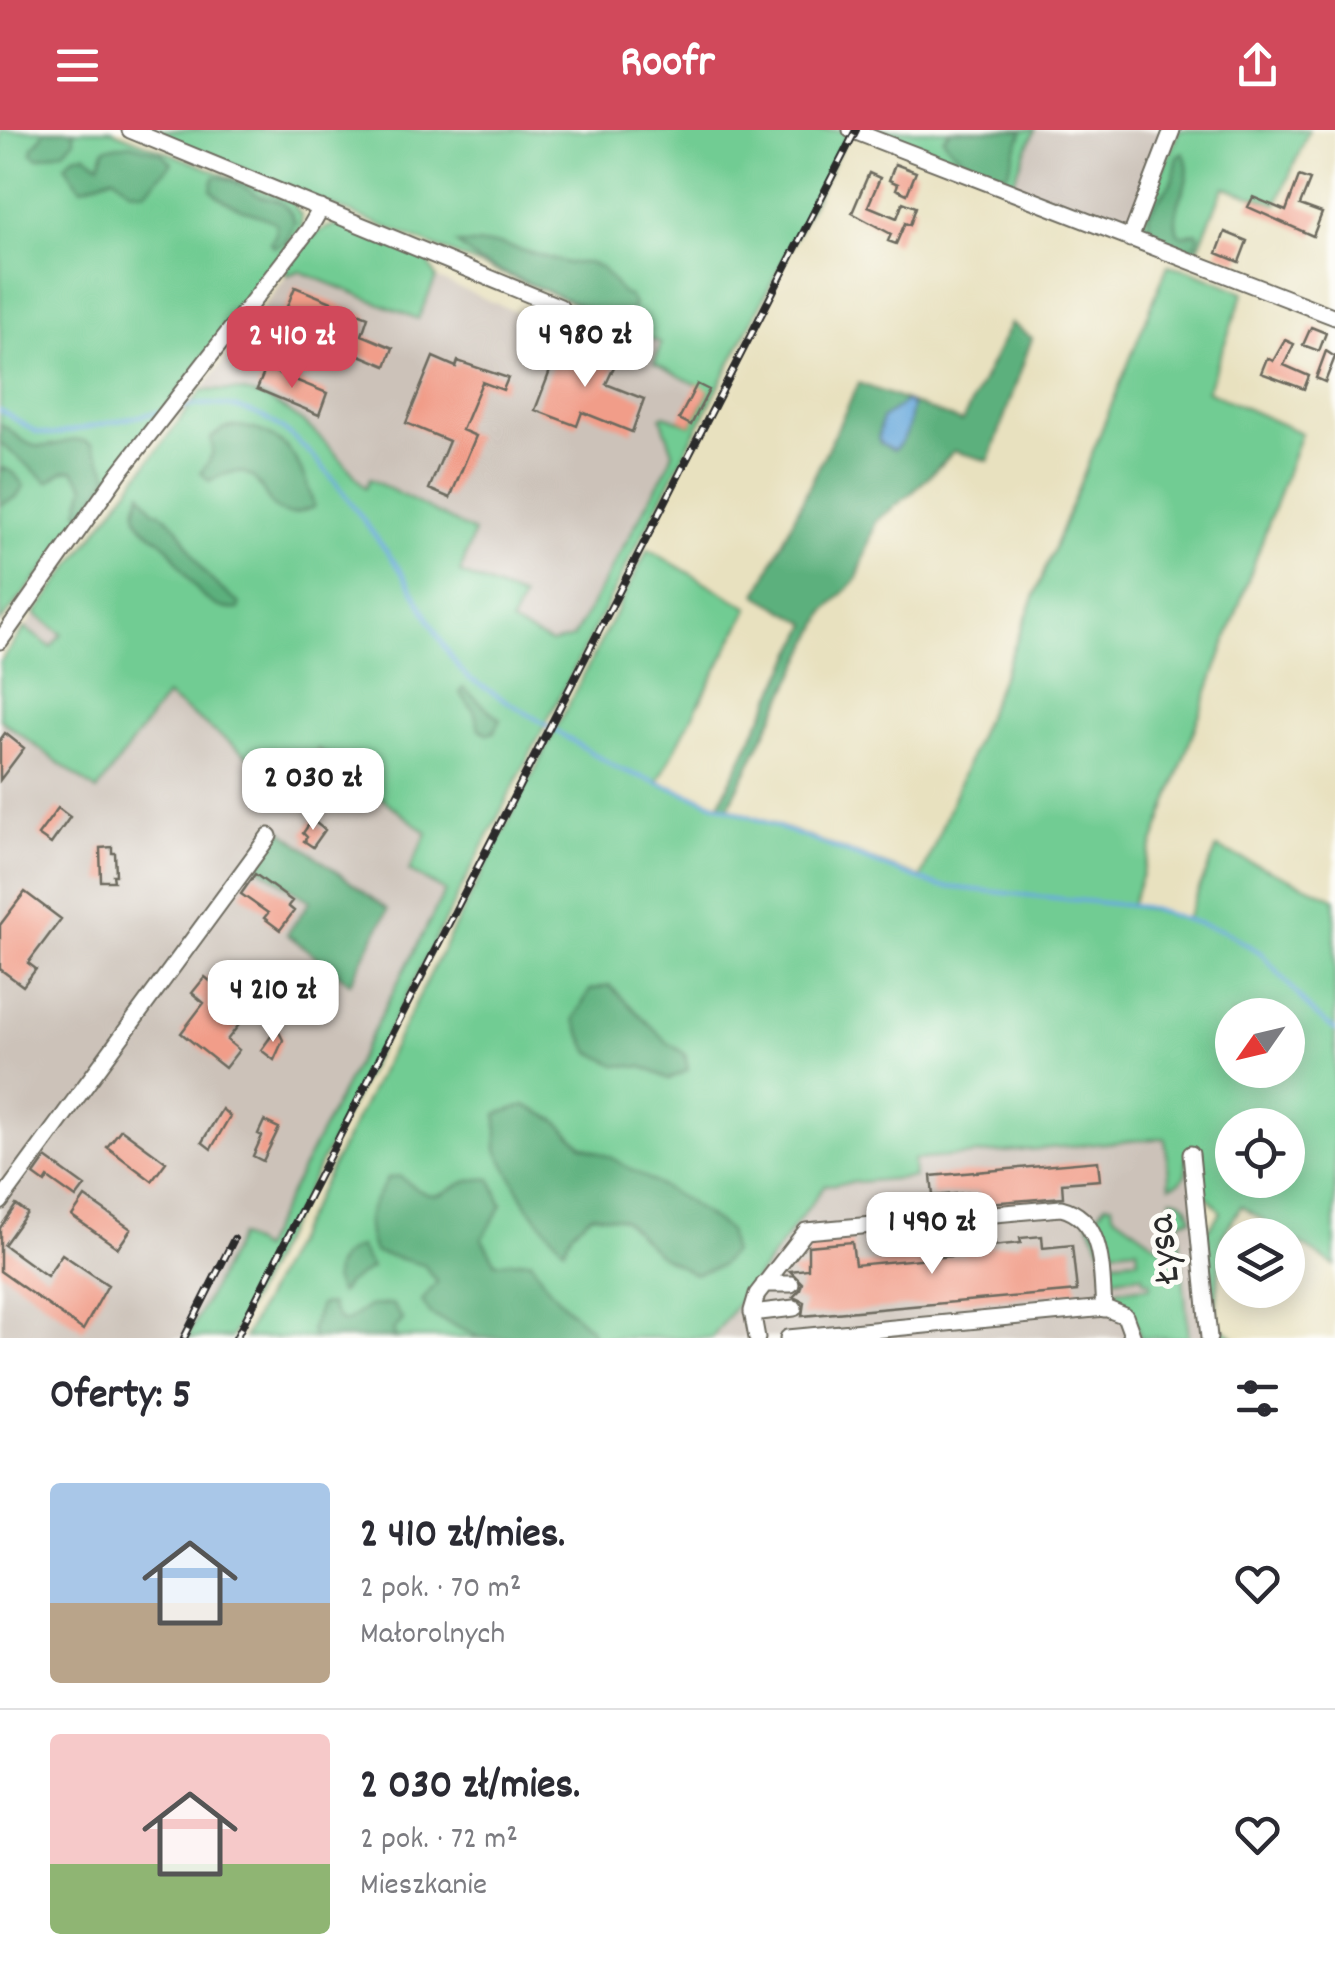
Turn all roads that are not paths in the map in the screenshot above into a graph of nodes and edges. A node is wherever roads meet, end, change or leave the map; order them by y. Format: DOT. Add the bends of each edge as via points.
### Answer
graph roads {
  1 [pos="130,130"];
  2 [pos="850,130"];
  3 [pos="1172,130"];
  4 [pos="321,208"];
  5 [pos="1130,239"];
  6 [pos="560,306"];
  7 [pos="1335,317"];
  8 [pos="0,641"];
  9 [pos="270,836"];
  10 [pos="1190,1154"];
  11 [pos="0,1202"];
  12 [pos="764,1284"];
  13 [pos="792,1284"];
  14 [pos="794,1308"];
  15 [pos="1104,1308"];
  16 [pos="752,1313"];
  17 [pos="757,1338"];
  18 [pos="788,1338"];
  19 [pos="1134,1338"];
  20 [pos="1209,1338"];
  1 -- 4 [label="street"];
  2 -- 5 [label="street"];
  3 -- 5 [label="street"];
  4 -- 6 [label="street"];
  4 -- 8 [label="street"];
  5 -- 7 [label="street"];
  9 -- 11 [label="street"];
  10 -- 20 [label="street, Łysa"];
  12 -- 13 [label="street"];
  12 -- 15 [label="street" via="807,1230 1062,1208 1082,1218 1096,1241"];
  12 -- 16 [label="street"];
  14 -- 16 [label="street"];
  15 -- 18 [label="street"];
  15 -- 19 [label="street" via="1128,1319"];
  16 -- 17 [label="street"];
}
